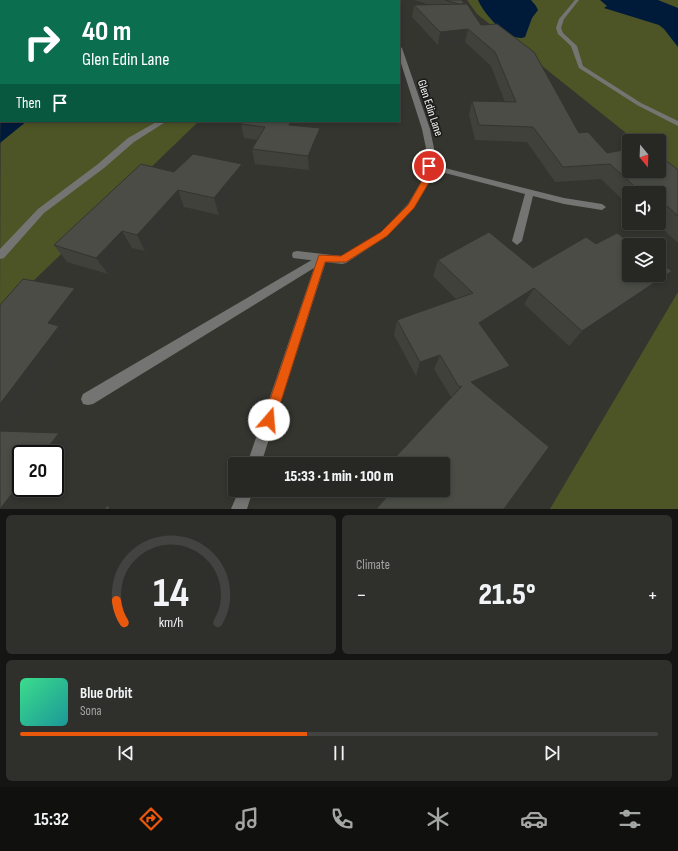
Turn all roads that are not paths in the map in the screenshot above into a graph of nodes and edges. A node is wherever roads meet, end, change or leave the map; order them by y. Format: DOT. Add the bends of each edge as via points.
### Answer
graph roads {
  1 [pos="577,0"];
  2 [pos="400,51"];
  3 [pos="161,122"];
  4 [pos="678,124"];
  5 [pos="429,166"];
  6 [pos="530,192"];
  7 [pos="602,207"];
  8 [pos="516,241"];
  9 [pos="0,255"];
  10 [pos="297,255"];
  11 [pos="322,258"];
  12 [pos="88,399"];
  13 [pos="256,457"];
  14 [pos="243,497"];
  15 [pos="239,509"];
  1 -- 4 [label="street" via="563,17 560,32 573,45 581,67 639,104"];
  2 -- 5 [label="street, Glen Edin Lane" via="426,129 432,153"];
  3 -- 9 [label="street" via="130,140 101,166 41,211"];
  5 -- 6 [label="street"];
  5 -- 11 [label="street, Glen Edin Lane" via="427,179 412,206 384,234 342,260"];
  6 -- 7 [label="street"];
  6 -- 8 [label="street"];
  10 -- 11 [label="street, Glen Edin Lane"];
  11 -- 12 [label="street"];
  11 -- 13 [label="street"];
  14 -- 15 [label="street"];
}
